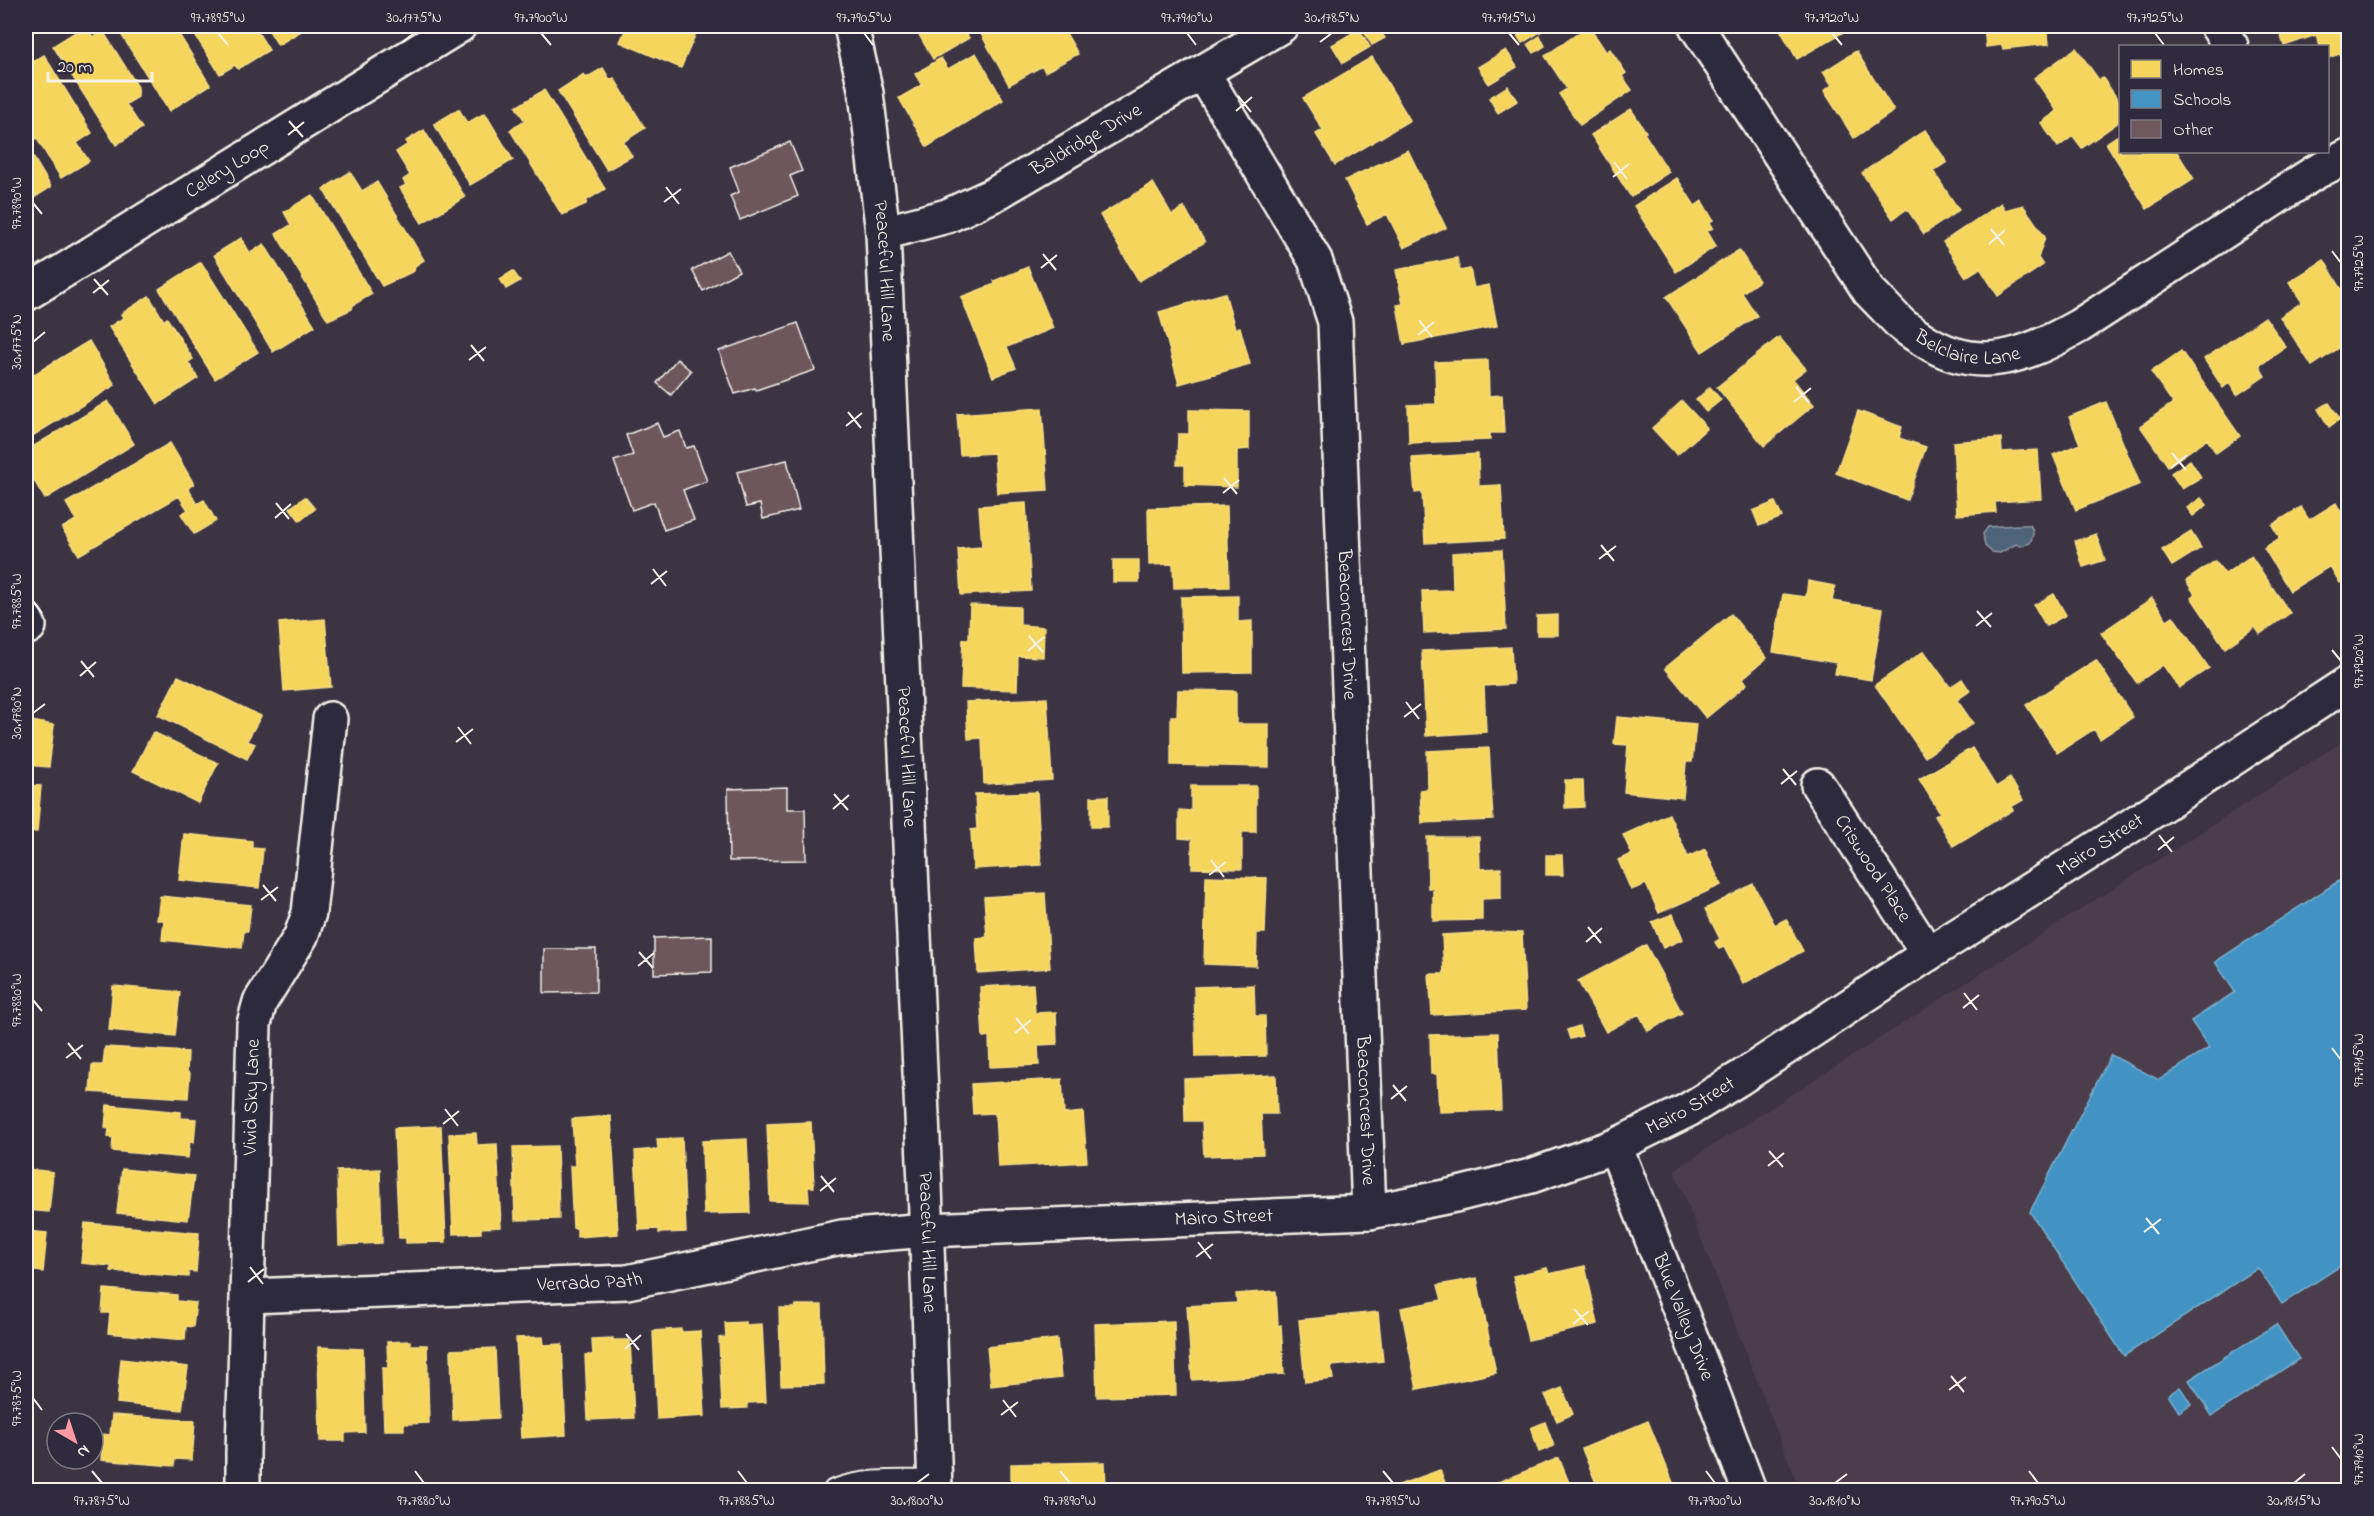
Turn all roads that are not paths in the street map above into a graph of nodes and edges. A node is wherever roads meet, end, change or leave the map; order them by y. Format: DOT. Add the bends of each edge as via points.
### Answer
graph roads {
  1 [pos="459,26"];
  2 [pos="851,26"];
  3 [pos="1281,26"];
  4 [pos="1696,26"];
  5 [pos="2217,26"];
  6 [pos="2230,45"];
  7 [pos="1203,73"];
  8 [pos="2349,156"];
  9 [pos="2307,162"];
  10 [pos="883,233"];
  11 [pos="26,294"];
  12 [pos="2349,683"];
  13 [pos="330,719"];
  14 [pos="1818,785"];
  15 [pos="1928,954"];
  16 [pos="1615,1146"];
  17 [pos="1369,1212"];
  18 [pos="927,1230"];
  19 [pos="248,1296"];
  20 [pos="935,1486"];
  21 [pos="243,1491"];
  22 [pos="834,1491"];
  23 [pos="1749,1491"];
  1 -- 11 [label="street, Celery Loop"];
  2 -- 10 [label="street, Peaceful Hill Lane" via="866,93"];
  3 -- 7 [label="street, Baldridge Drive"];
  4 -- 9 [label="street, Belclaire Lane" via="1869,291 1903,326 1941,351 1976,360 2010,356 2053,341 2079,326"];
  5 -- 6 [label="street"];
  7 -- 10 [label="street, Baldridge Drive" via="993,195 947,216"];
  7 -- 17 [label="street, Beaconcrest Drive" via="1315,260 1335,322"];
  8 -- 9 [label="street, Belclaire Lane"];
  10 -- 18 [label="street, Peaceful Hill Lane"];
  12 -- 15 [label="street, Mairo Street"];
  13 -- 19 [label="street, Vivid Sky Lane" via="309,913 301,936 260,1002 254,1024"];
  14 -- 15 [label="street, Criswood Place"];
  15 -- 16 [label="street, Mairo Street" via="1705,1099"];
  16 -- 17 [label="street, Mairo Street" via="1531,1176"];
  16 -- 23 [label="street, Blue Valley Drive"];
  17 -- 18 [label="street, Mairo Street"];
  18 -- 19 [label="street, Verrado Path" via="842,1237 627,1282"];
  18 -- 20 [label="street, Peaceful Hill Lane"];
  19 -- 21 [label="street, Vivid Sky Lane"];
  20 -- 22 [label="lane" via="865,1482"];
}
